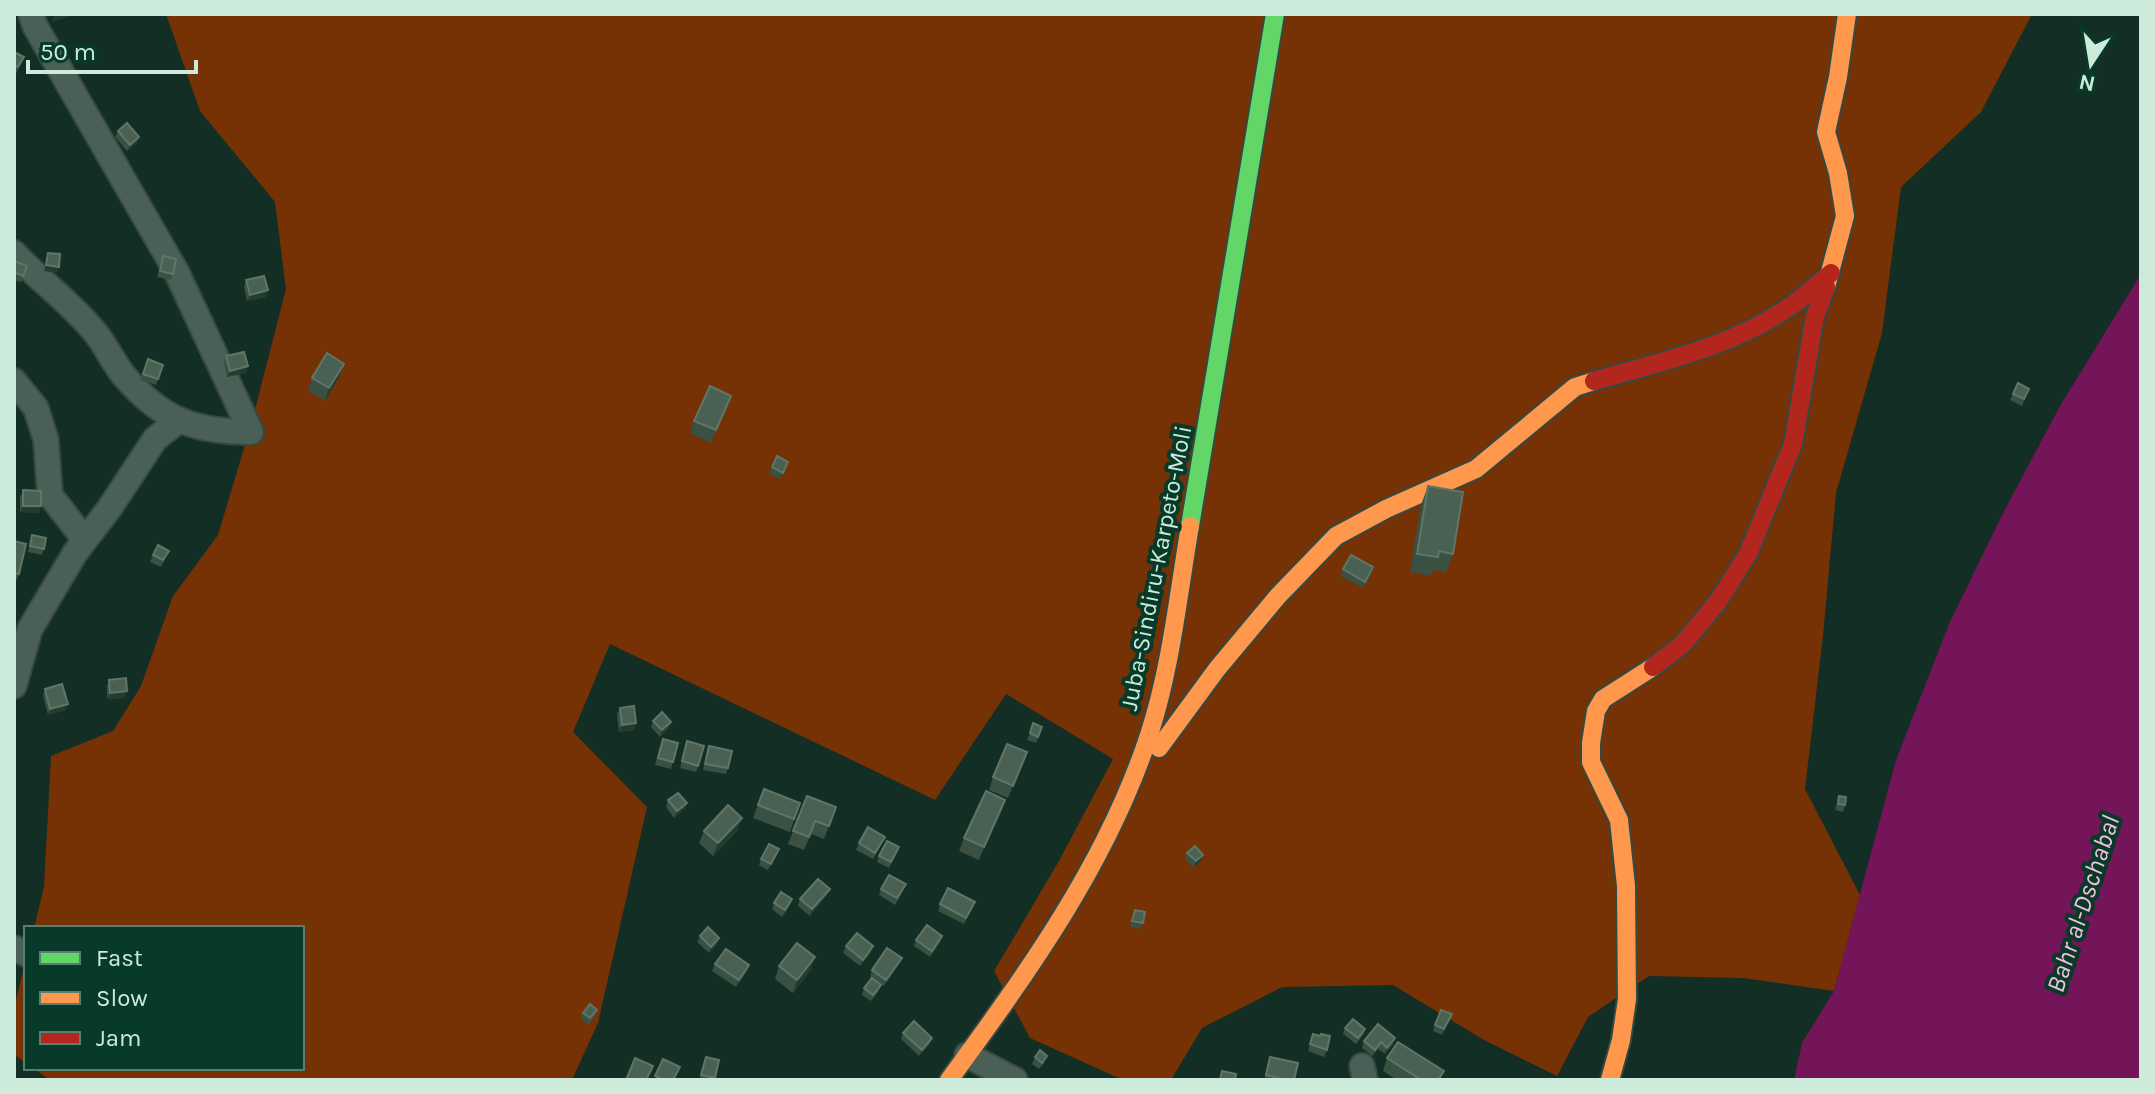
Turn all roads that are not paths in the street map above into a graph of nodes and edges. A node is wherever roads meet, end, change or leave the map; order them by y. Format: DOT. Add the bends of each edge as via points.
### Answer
graph roads {
  1 [pos="31,14"];
  2 [pos="1275,14"];
  3 [pos="1847,14"];
  4 [pos="14,253"];
  5 [pos="1831,273"];
  6 [pos="14,381"];
  7 [pos="179,420"];
  8 [pos="85,540"];
  9 [pos="14,686"];
  10 [pos="1159,748"];
  11 [pos="967,1055"];
  12 [pos="949,1080"];
  13 [pos="1015,1080"];
  14 [pos="1610,1080"];
  1 -- 7 [label="street" via="177,273 251,432 218,432"];
  2 -- 11 [label="street, Juba-Sindiru-Karpeto-Moli" via="1168,658 1150,734 1126,797 1058,928"];
  3 -- 5 [label="street" via="1826,132 1845,216"];
  4 -- 7 [label="street" via="93,330 126,378"];
  5 -- 10 [label="street" via="1791,306 1734,336 1575,387 1476,469 1336,536 1217,669"];
  5 -- 14 [label="street" via="1815,316 1793,444 1748,554 1683,644 1603,699 1596,711 1591,762 1619,820 1626,886 1627,999"];
  6 -- 8 [label="street" via="36,408 46,440 50,495"];
  7 -- 8 [label="street" via="155,439"];
  8 -- 9 [label="street" via="30,629"];
  11 -- 12 [label="street, Juba-Sindiru-Karpeto-Moli"];
  11 -- 13 [label="street"];
}
